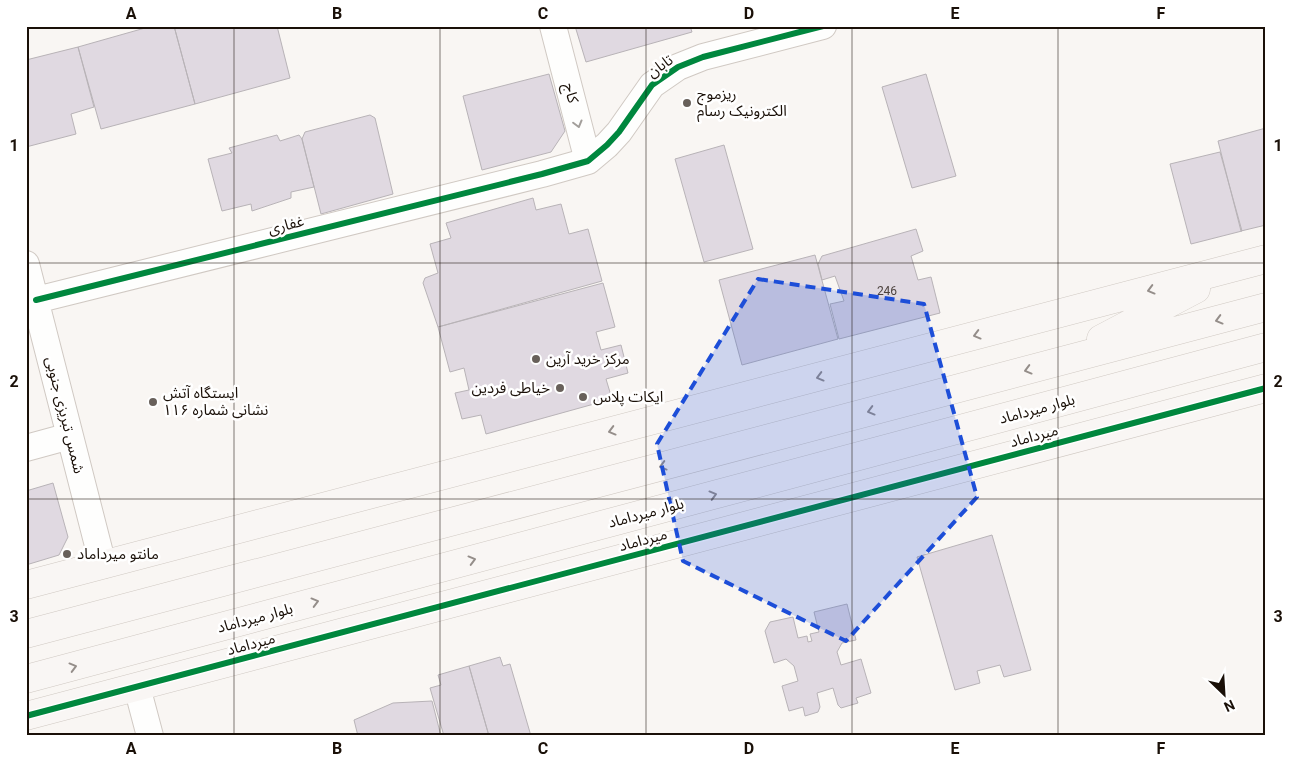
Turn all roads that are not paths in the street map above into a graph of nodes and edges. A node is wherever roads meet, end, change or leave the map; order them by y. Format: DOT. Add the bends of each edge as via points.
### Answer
graph roads {
  1 [pos="553,26"];
  2 [pos="823,26"];
  3 [pos="588,161"];
  4 [pos="542,174"];
  5 [pos="1266,259"];
  6 [pos="26,264"];
  7 [pos="1237,267"];
  8 [pos="36,300"];
  9 [pos="1266,307"];
  10 [pos="1266,347"];
  11 [pos="1060,362"];
  12 [pos="1266,388"];
  13 [pos="70,436"];
  14 [pos="26,448"];
  15 [pos="103,565"];
  16 [pos="26,585"];
  17 [pos="26,634"];
  18 [pos="26,679"];
  19 [pos="137,687"];
  20 [pos="26,716"];
  21 [pos="150,736"];
  1 -- 3 [label="street, کاج, one-way"];
  2 -- 3 [label="street, تابان" via="703,57 678,67 652,85 620,132"];
  3 -- 4 [label="street, تابان"];
  4 -- 8 [label="street, غفارى"];
  5 -- 7 [label="main road"];
  6 -- 8 [label="street, شمس تبریزی جنوبی"];
  7 -- 11 [label="main road"];
  7 -- 15 [label="main road, one-way"];
  8 -- 13 [label="street, شمس تبریزی جنوبی"];
  9 -- 11 [label="main road, one-way"];
  18 -- 10 [label="main road, بلوار میرداماد, one-way"];
  11 -- 17 [label="main road, one-way"];
  12 -- 19 [label="main road, میرداماد"];
  13 -- 14 [label="street"];
  13 -- 15 [label="street, شمس تبریزی جنوبی"];
  15 -- 16 [label="main road"];
  19 -- 20 [label="main road, میرداماد"];
  19 -- 21 [label="street"];
}
